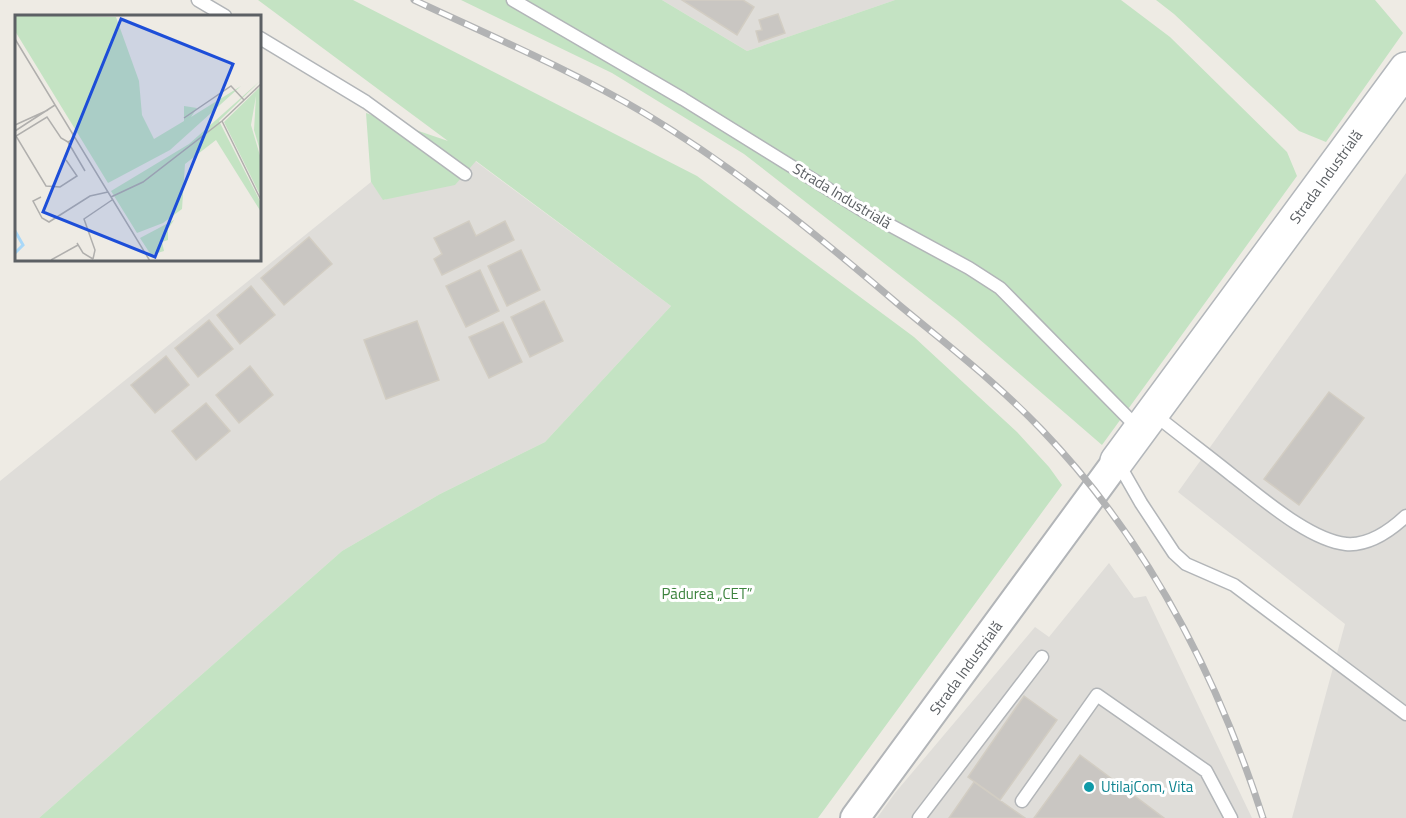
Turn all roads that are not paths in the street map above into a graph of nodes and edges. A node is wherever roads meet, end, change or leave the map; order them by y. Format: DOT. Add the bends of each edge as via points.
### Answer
graph roads {
  1 [pos="198,0"];
  2 [pos="513,0"];
  3 [pos="223,15"];
  4 [pos="261,39"];
  5 [pos="1406,69"];
  6 [pos="465,174"];
  7 [pos="1147,422"];
  8 [pos="1118,461"];
  9 [pos="1406,516"];
  10 [pos="1042,657"];
  11 [pos="1406,714"];
  12 [pos="1022,801"];
  13 [pos="864,815"];
  14 [pos="919,818"];
  15 [pos="1231,818"];
  1 -- 3 [label="lane"];
  2 -- 7 [label="lane, Strada Industrială" via="862,210 1000,288"];
  4 -- 6 [label="lane" via="366,102"];
  5 -- 7 [label="main road, Strada Industrială"];
  7 -- 8 [label="main road, Strada Industrială"];
  7 -- 9 [label="lane" via="1312,533 1330,541 1366,541 1382,535"];
  8 -- 11 [label="lane" via="1174,554 1186,564 1234,585"];
  8 -- 13 [label="street, Strada Industrială"];
  10 -- 14 [label="lane"];
  12 -- 15 [label="lane" via="1097,695 1206,771"];
}
